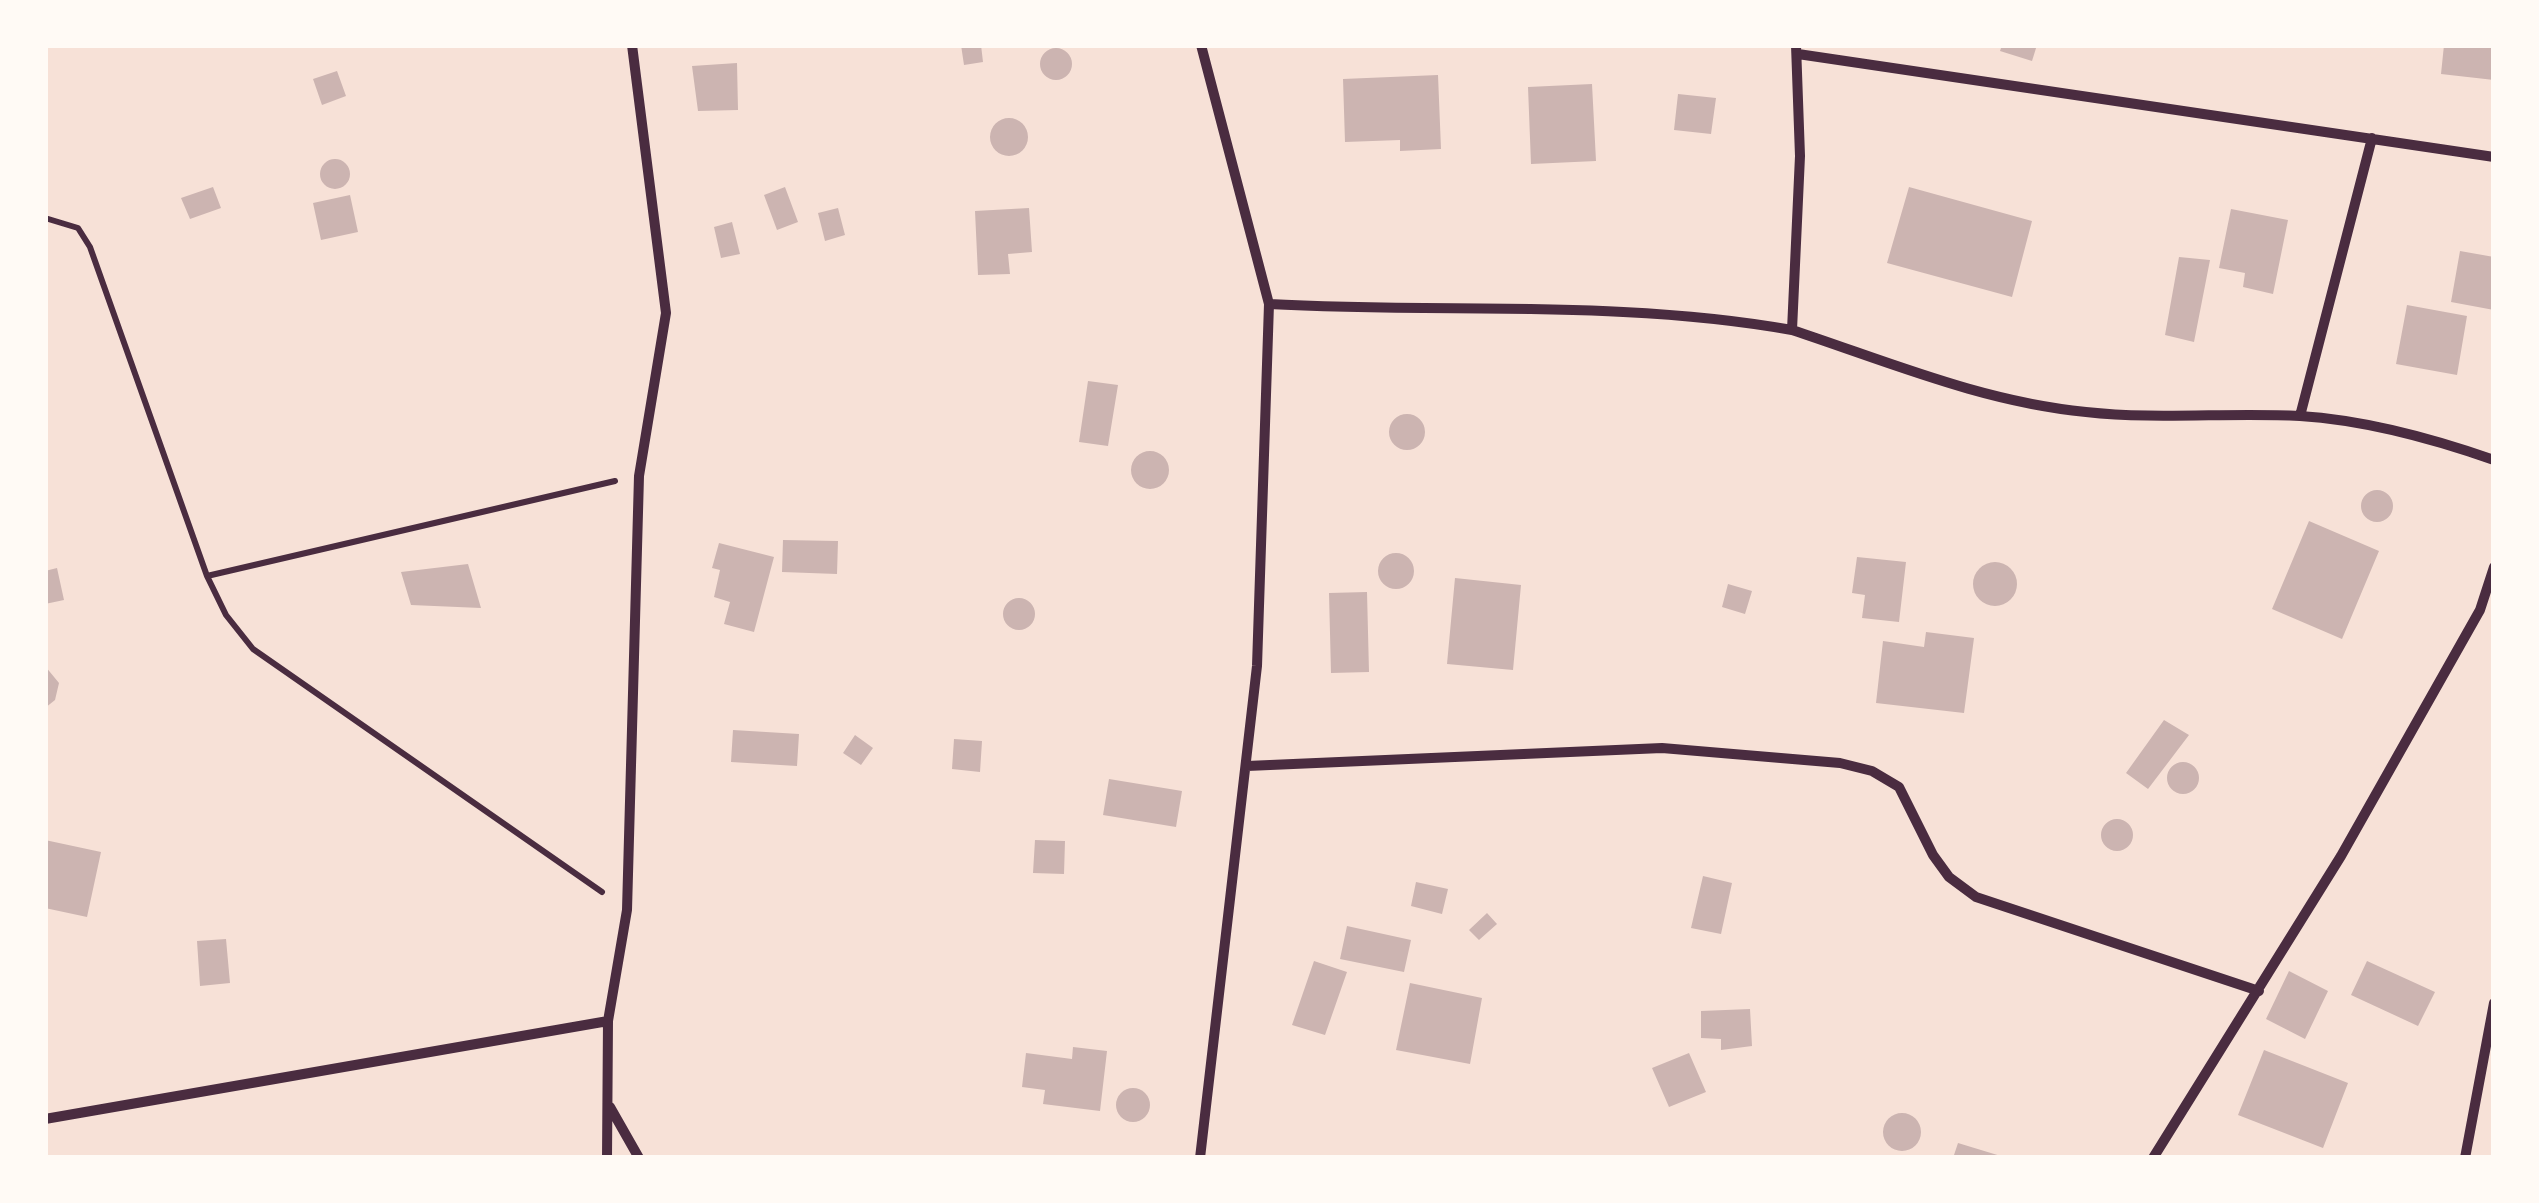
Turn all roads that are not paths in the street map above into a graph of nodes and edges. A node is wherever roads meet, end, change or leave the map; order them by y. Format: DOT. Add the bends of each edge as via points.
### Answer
graph roads {
  1 [pos="632,45"];
  2 [pos="1201,45"];
  3 [pos="1797,49"];
  4 [pos="2372,138"];
  5 [pos="2494,157"];
  6 [pos="1269,304"];
  7 [pos="1792,330"];
  8 [pos="2300,416"];
  9 [pos="2494,460"];
  10 [pos="2494,568"];
  11 [pos="1247,766"];
  12 [pos="2259,991"];
  13 [pos="2494,1002"];
  14 [pos="608,1021"];
  15 [pos="609,1105"];
  16 [pos="45,1119"];
  17 [pos="606,1158"];
  18 [pos="640,1158"];
  19 [pos="1200,1158"];
  20 [pos="2153,1158"];
  21 [pos="2465,1158"];
  1 -- 14 [label="street" via="666,313 639,476 627,910"];
  2 -- 6 [label="street"];
  3 -- 4 [label="street"];
  3 -- 7 [label="street"];
  4 -- 5 [label="street"];
  4 -- 8 [label="street"];
  6 -- 7 [label="street" via="1606,311 1717,317"];
  6 -- 11 [label="street" via="1261,588"];
  7 -- 8 [label="street" via="1978,393 2083,412"];
  8 -- 9 [label="street"];
  10 -- 12 [label="street" via="2471,626"];
  11 -- 12 [label="street" via="1662,748 1840,762 1899,787 1933,855 1976,897"];
  11 -- 19 [label="street"];
  12 -- 20 [label="street"];
  13 -- 21 [label="street"];
  14 -- 15 [label="street"];
  14 -- 16 [label="street"];
  15 -- 17 [label="street"];
  15 -- 18 [label="street"];
}
